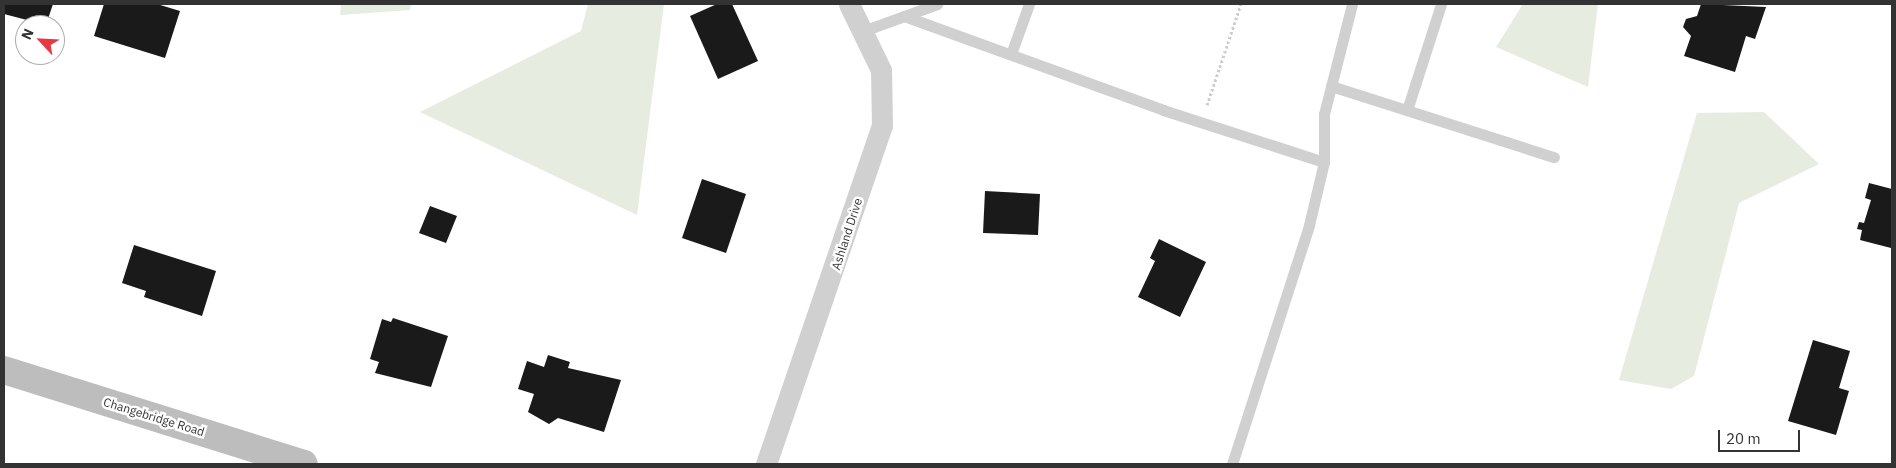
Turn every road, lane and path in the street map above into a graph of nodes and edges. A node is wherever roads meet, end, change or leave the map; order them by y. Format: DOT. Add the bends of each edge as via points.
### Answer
graph roads {
  1 [pos="850,4"];
  2 [pos="937,4"];
  3 [pos="1029,4"];
  4 [pos="1241,4"];
  5 [pos="1352,4"];
  6 [pos="1441,4"];
  7 [pos="904,16"];
  8 [pos="863,31"];
  9 [pos="1011,54"];
  10 [pos="1331,86"];
  11 [pos="1407,110"];
  12 [pos="1201,122"];
  13 [pos="1554,157"];
  14 [pos="1324,162"];
  15 [pos="4,370"];
  16 [pos="304,464"];
  17 [pos="766,464"];
  18 [pos="1232,464"];
  1 -- 8 [label="street, Ashland Drive"];
  2 -- 7 [label="lane"];
  3 -- 9 [label="lane"];
  4 -- 12 [label="path"];
  5 -- 10 [label="lane"];
  6 -- 11 [label="lane"];
  7 -- 8 [label="lane"];
  7 -- 9 [label="lane"];
  8 -- 17 [label="street, Ashland Drive" via="881,70 882,126"];
  9 -- 12 [label="lane"];
  10 -- 11 [label="lane"];
  10 -- 14 [label="lane" via="1324,114"];
  11 -- 13 [label="lane"];
  12 -- 14 [label="lane"];
  14 -- 18 [label="lane" via="1309,225"];
  15 -- 16 [label="main road, Changebridge Road"];
}
